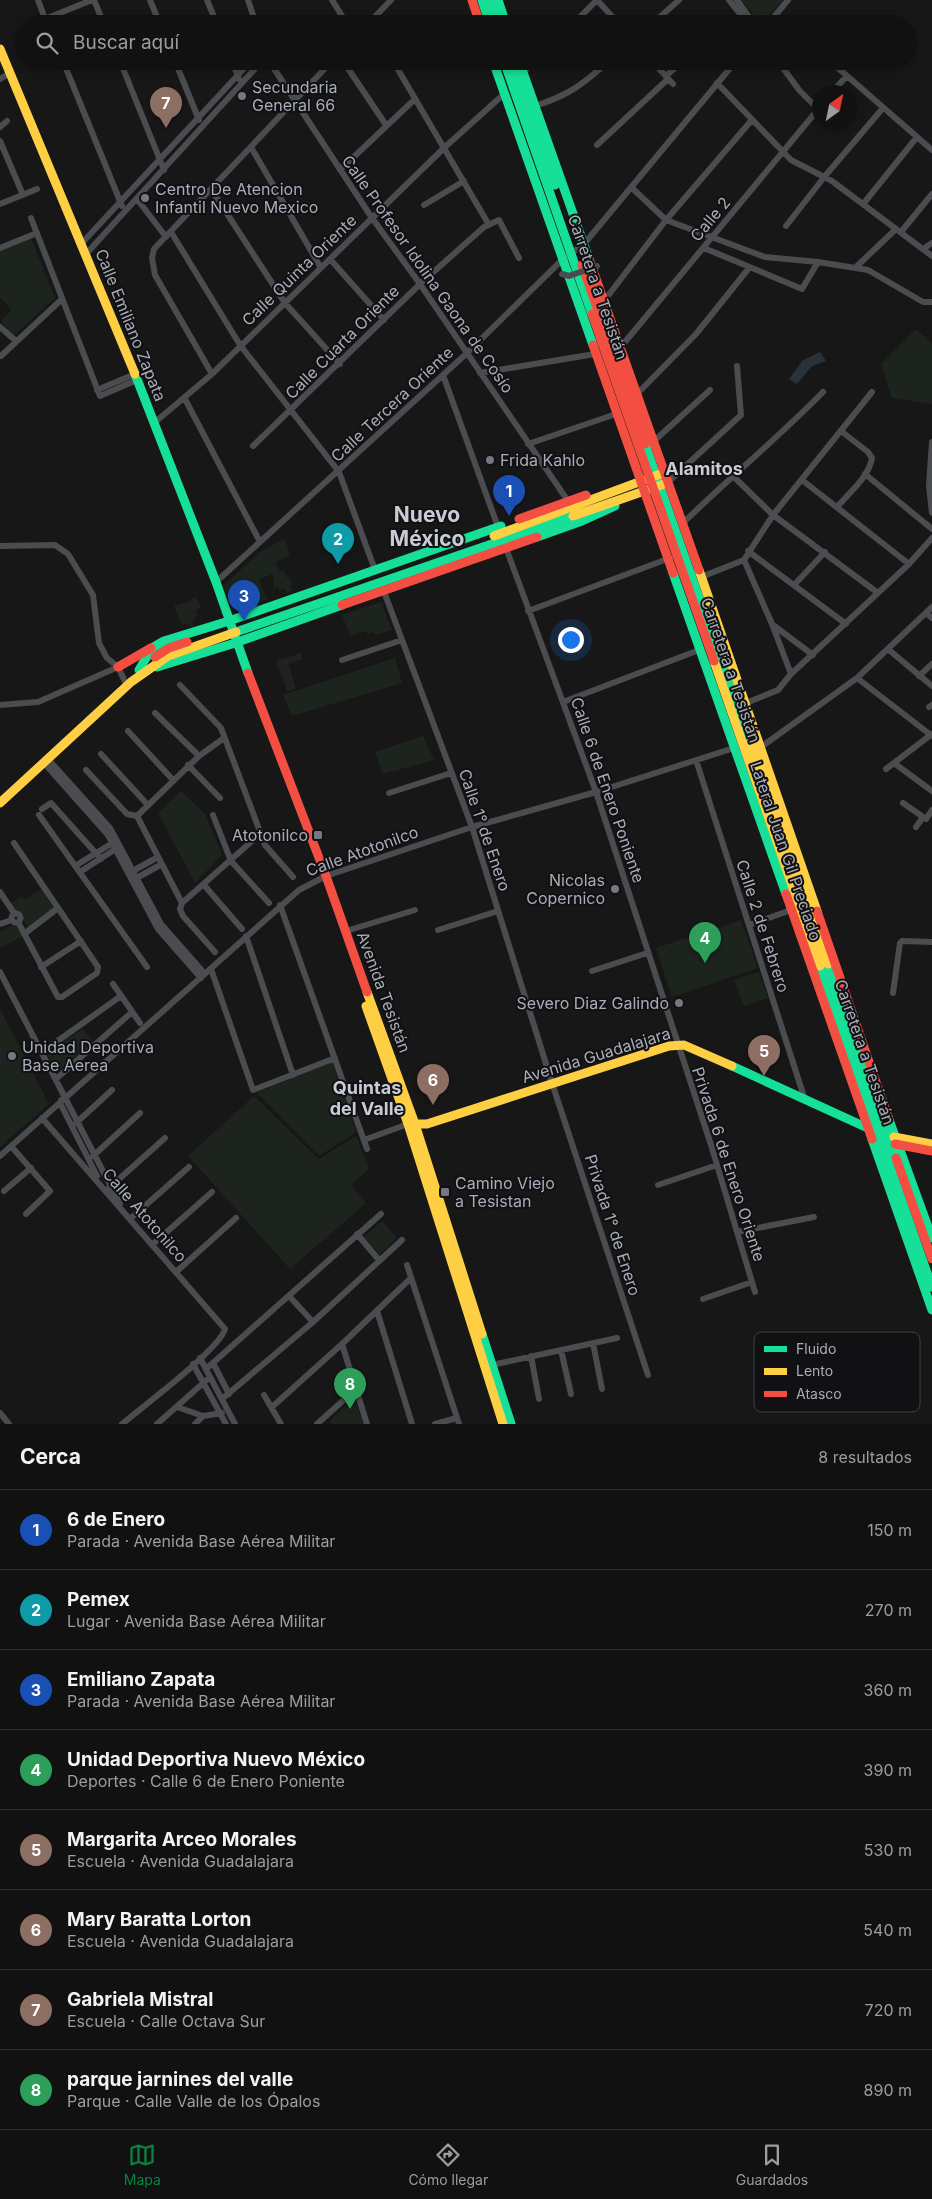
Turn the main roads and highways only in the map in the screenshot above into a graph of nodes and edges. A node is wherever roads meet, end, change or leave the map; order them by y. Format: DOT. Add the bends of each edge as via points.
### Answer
graph roads {
  1 [pos="472,0"];
  2 [pos="482,0"];
  3 [pos="490,0"];
  4 [pos="498,0"];
  5 [pos="477,15"];
  6 [pos="487,15"];
  7 [pos="495,15"];
  8 [pos="503,15"];
  9 [pos="0,49"];
  10 [pos="496,70"];
  11 [pos="507,70"];
  12 [pos="515,70"];
  13 [pos="522,70"];
  14 [pos="577,249"];
  15 [pos="656,475"];
  16 [pos="635,483"];
  17 [pos="656,487"];
  18 [pos="631,496"];
  19 [pos="672,558"];
  20 [pos="230,630"];
  21 [pos="152,648"];
  22 [pos="118,667"];
  23 [pos="138,670"];
  24 [pos="129,684"];
  25 [pos="757,802"];
  26 [pos="0,803"];
  27 [pos="324,877"];
  28 [pos="412,1124"];
  29 [pos="884,1137"];
  30 [pos="932,1144"];
  31 [pos="932,1151"];
  32 [pos="932,1238"];
  33 [pos="932,1259"];
  34 [pos="932,1287"];
  35 [pos="932,1310"];
  36 [pos="503,1424"];
  37 [pos="511,1424"];
  1 -- 5 [label="main road"];
  2 -- 6 [label="main road"];
  3 -- 7 [label="main road"];
  4 -- 8 [label="main road"];
  9 -- 20 [label="main road, Calle Emiliano Zapata" via="136,377 216,582"];
  10 -- 16 [label="main road, Lateral Juan Gil Preciado" via="616,414"];
  11 -- 14 [label="main road, Carretera a Tesistán"];
  12 -- 14 [label="main road, Carretera a Tesistán"];
  13 -- 14 [label="main road"];
  14 -- 15 [label="main road, Carretera a Tesistán"];
  14 -- 15 [label="main road" via="604,301 637,394 653,442"];
  15 -- 16 [label="main road"];
  15 -- 17 [label="main road, Carretera a Tesistán"];
  16 -- 17 [label="main road, Lateral Juan Gil Preciado"];
  16 -- 20 [label="main road"];
  16 -- 20 [label="main road" via="568,501 375,570"];
  17 -- 18 [label="main road"];
  17 -- 19 [label="main road, Lateral Juan Gil Preciado"];
  17 -- 29 [label="main road, Carretera a Tesistán"];
  17 -- 29 [label="main road, Lateral Juan Gil Preciado" via="682,524 746,703 867,1057"];
  18 -- 20 [label="main road"];
  18 -- 20 [label="main road" via="582,521 383,590"];
  19 -- 25 [label="main road, Carretera a Tesistán"];
  19 -- 25 [label="main road, Lateral Juan Gil Preciado" via="734,748"];
  20 -- 21 [label="main road" via="164,641"];
  20 -- 23 [label="main road" via="169,648"];
  20 -- 24 [label="main road" via="168,656"];
  20 -- 27 [label="main road, Avenida Tesistán"];
  21 -- 22 [label="main road"];
  21 -- 23 [label="main road"];
  23 -- 24 [label="main road"];
  24 -- 26 [label="main road"];
  25 -- 29 [label="main road, Carretera a Tesistán"];
  25 -- 29 [label="main road, Lateral Juan Gil Preciado" via="791,910"];
  27 -- 28 [label="main road, Avenida Tesistán"];
  27 -- 28 [label="main road, Avenida Tesistán" via="346,931"];
  28 -- 29 [label="main road, Avenida Guadalajara" via="427,1124 677,1044"];
  28 -- 36 [label="main road, Avenida Tesistán"];
  28 -- 37 [label="main road, Avenida Tesistán"];
  29 -- 30 [label="main road, Avenida Guadalajara"];
  29 -- 31 [label="main road, Avenida Guadalajara"];
  29 -- 32 [label="main road, Lateral Juan Gil Preciado"];
  29 -- 33 [label="main road, Carretera a Tesistán"];
  29 -- 34 [label="main road, Carretera a Tesistán"];
  29 -- 35 [label="main road, Lateral Juan Gil Preciado"];
}
